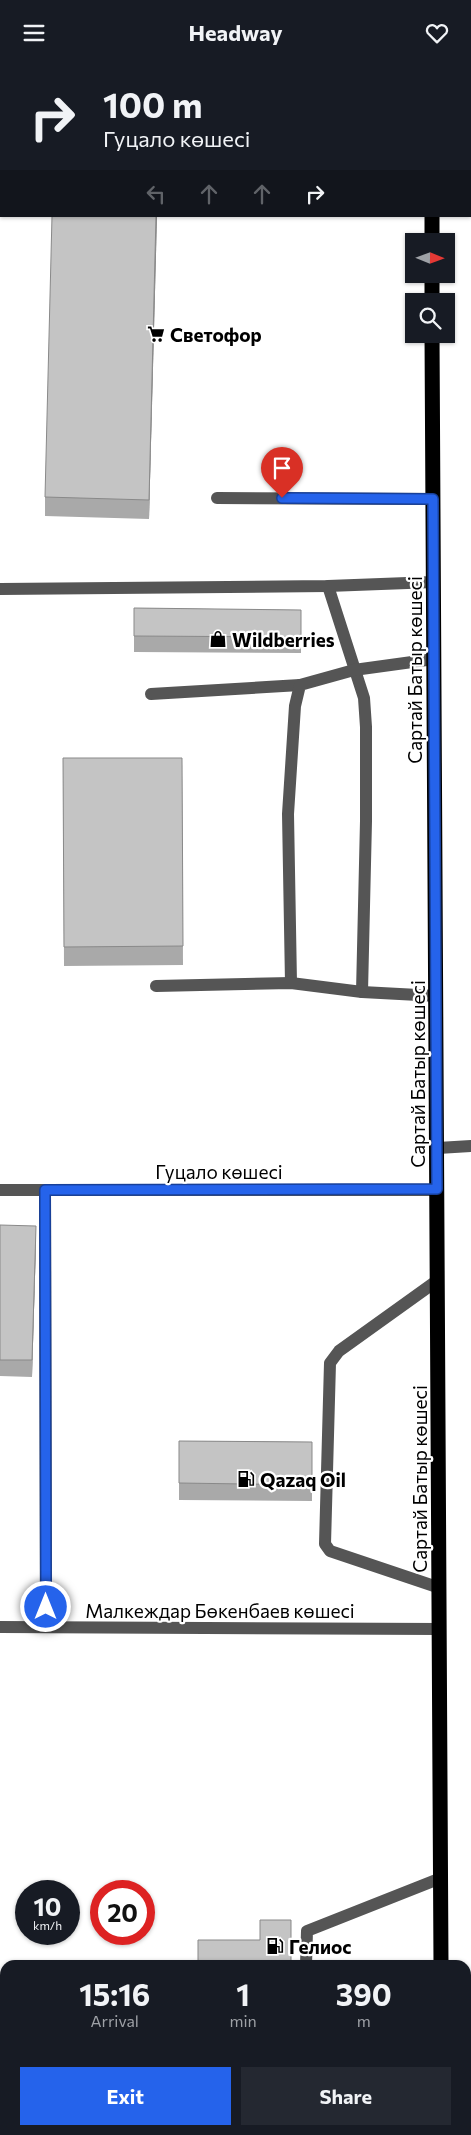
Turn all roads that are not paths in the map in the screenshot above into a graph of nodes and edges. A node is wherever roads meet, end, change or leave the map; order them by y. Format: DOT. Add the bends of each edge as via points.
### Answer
graph roads {
  1 [pos="432,217"];
  2 [pos="432,233"];
  3 [pos="432,343"];
  4 [pos="217,498"];
  5 [pos="433,499"];
  6 [pos="434,582"];
  7 [pos="328,586"];
  8 [pos="0,589"];
  9 [pos="434,659"];
  10 [pos="354,670"];
  11 [pos="300,685"];
  12 [pos="151,694"];
  13 [pos="291,983"];
  14 [pos="156,986"];
  15 [pos="362,991"];
  16 [pos="437,996"];
  17 [pos="471,1146"];
  18 [pos="438,1148"];
  19 [pos="437,1189"];
  20 [pos="0,1190"];
  21 [pos="45,1190"];
  22 [pos="438,1280"];
  23 [pos="440,1588"];
  24 [pos="0,1627"];
  25 [pos="46,1627"];
  26 [pos="440,1629"];
  27 [pos="441,1878"];
  28 [pos="306,1960"];
  29 [pos="441,1960"];
  1 -- 2 [label="highway"];
  3 -- 5 [label="highway, Сартай Батыр көшесі"];
  4 -- 5 [label="street"];
  5 -- 6 [label="highway, Сартай Батыр көшесі"];
  6 -- 7 [label="street"];
  6 -- 9 [label="highway, Сартай Батыр көшесі"];
  7 -- 8 [label="street"];
  7 -- 10 [label="street"];
  9 -- 10 [label="street"];
  9 -- 16 [label="highway, Сартай Батыр көшесі"];
  10 -- 11 [label="street"];
  10 -- 15 [label="street" via="364,698 366,727"];
  11 -- 12 [label="street"];
  11 -- 13 [label="street" via="295,706 288,814"];
  13 -- 14 [label="street"];
  13 -- 15 [label="street"];
  15 -- 16 [label="street"];
  16 -- 18 [label="highway, Сартай Батыр көшесі"];
  17 -- 18 [label="street"];
  18 -- 19 [label="highway, Сартай Батыр көшесі"];
  19 -- 21 [label="street, Гуцало көшесі"];
  19 -- 22 [label="highway, Сартай Батыр көшесі"];
  20 -- 21 [label="street, Гуцало көшесі"];
  21 -- 25 [label="street"];
  22 -- 23 [label="highway, Сартай Батыр көшесі"];
  22 -- 23 [label="street" via="339,1351 330,1363 325,1544 330,1551"];
  23 -- 26 [label="highway, Сартай Батыр көшесі"];
  24 -- 25 [label="street, Малкеждар Бөкенбаев көшесі"];
  25 -- 26 [label="street, Малкеждар Бөкенбаев көшесі"];
  26 -- 27 [label="highway, Сартай Батыр көшесі"];
  27 -- 28 [label="street" via="307,1931"];
  27 -- 29 [label="highway, Сартай Батыр көшесі"];
}
